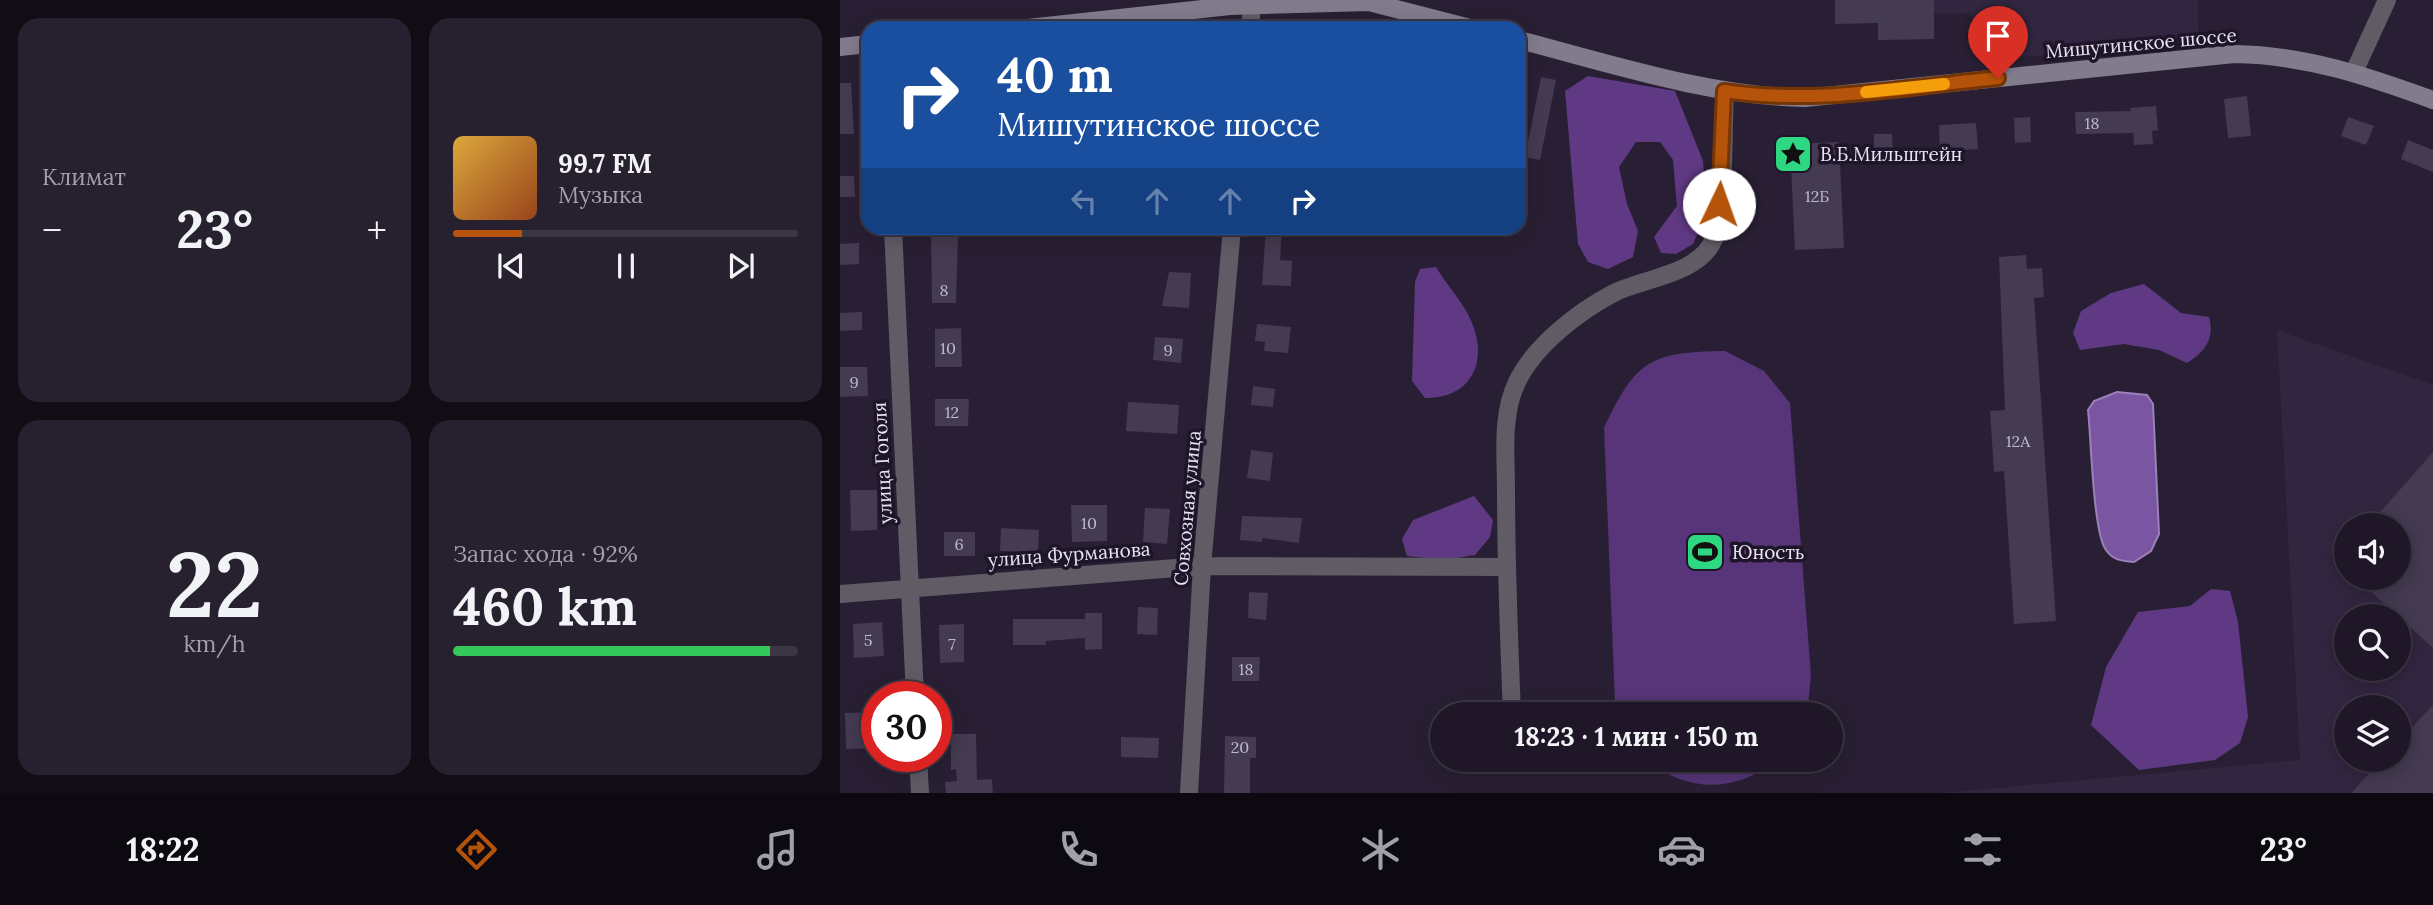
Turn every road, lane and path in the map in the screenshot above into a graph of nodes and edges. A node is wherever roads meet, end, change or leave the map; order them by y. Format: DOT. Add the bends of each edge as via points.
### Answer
graph roads {
  1 [pos="2387,0"];
  2 [pos="1368,1"];
  3 [pos="1240,4"];
  4 [pos="1089,21"];
  5 [pos="1247,21"];
  6 [pos="1444,21"];
  7 [pos="1526,42"];
  8 [pos="861,45"];
  9 [pos="840,47"];
  10 [pos="2354,72"];
  11 [pos="1724,91"];
  12 [pos="2433,100"];
  13 [pos="893,235"];
  14 [pos="1231,235"];
  15 [pos="1202,566"];
  16 [pos="1506,567"];
  17 [pos="909,586"];
  18 [pos="840,593"];
  19 [pos="914,681"];
  20 [pos="1512,702"];
  21 [pos="919,772"];
  22 [pos="920,793"];
  23 [pos="1189,793"];
  1 -- 10 [label="street"];
  2 -- 3 [label="main road"];
  2 -- 6 [label="main road"];
  3 -- 4 [label="main road"];
  3 -- 5 [label="street"];
  7 -- 11 [label="main road, Мишутинское шоссе"];
  8 -- 9 [label="main road"];
  10 -- 11 [label="main road, Мишутинское шоссе" via="2294,58 2234,54 1805,98"];
  10 -- 12 [label="main road, Мишутинское шоссе"];
  11 -- 16 [label="street" via="1713,240 1695,261 1616,292 1583,312 1553,336 1517,380 1506,411"];
  13 -- 17 [label="street, улица Гоголя"];
  14 -- 15 [label="street, Совхозная улица"];
  15 -- 16 [label="street, улица Фурманова"];
  15 -- 17 [label="street, улица Фурманова"];
  15 -- 23 [label="street, Совхозная улица"];
  16 -- 20 [label="street"];
  17 -- 18 [label="street, улица Фурманова"];
  17 -- 19 [label="street, улица Гоголя"];
  21 -- 22 [label="street"];
}
